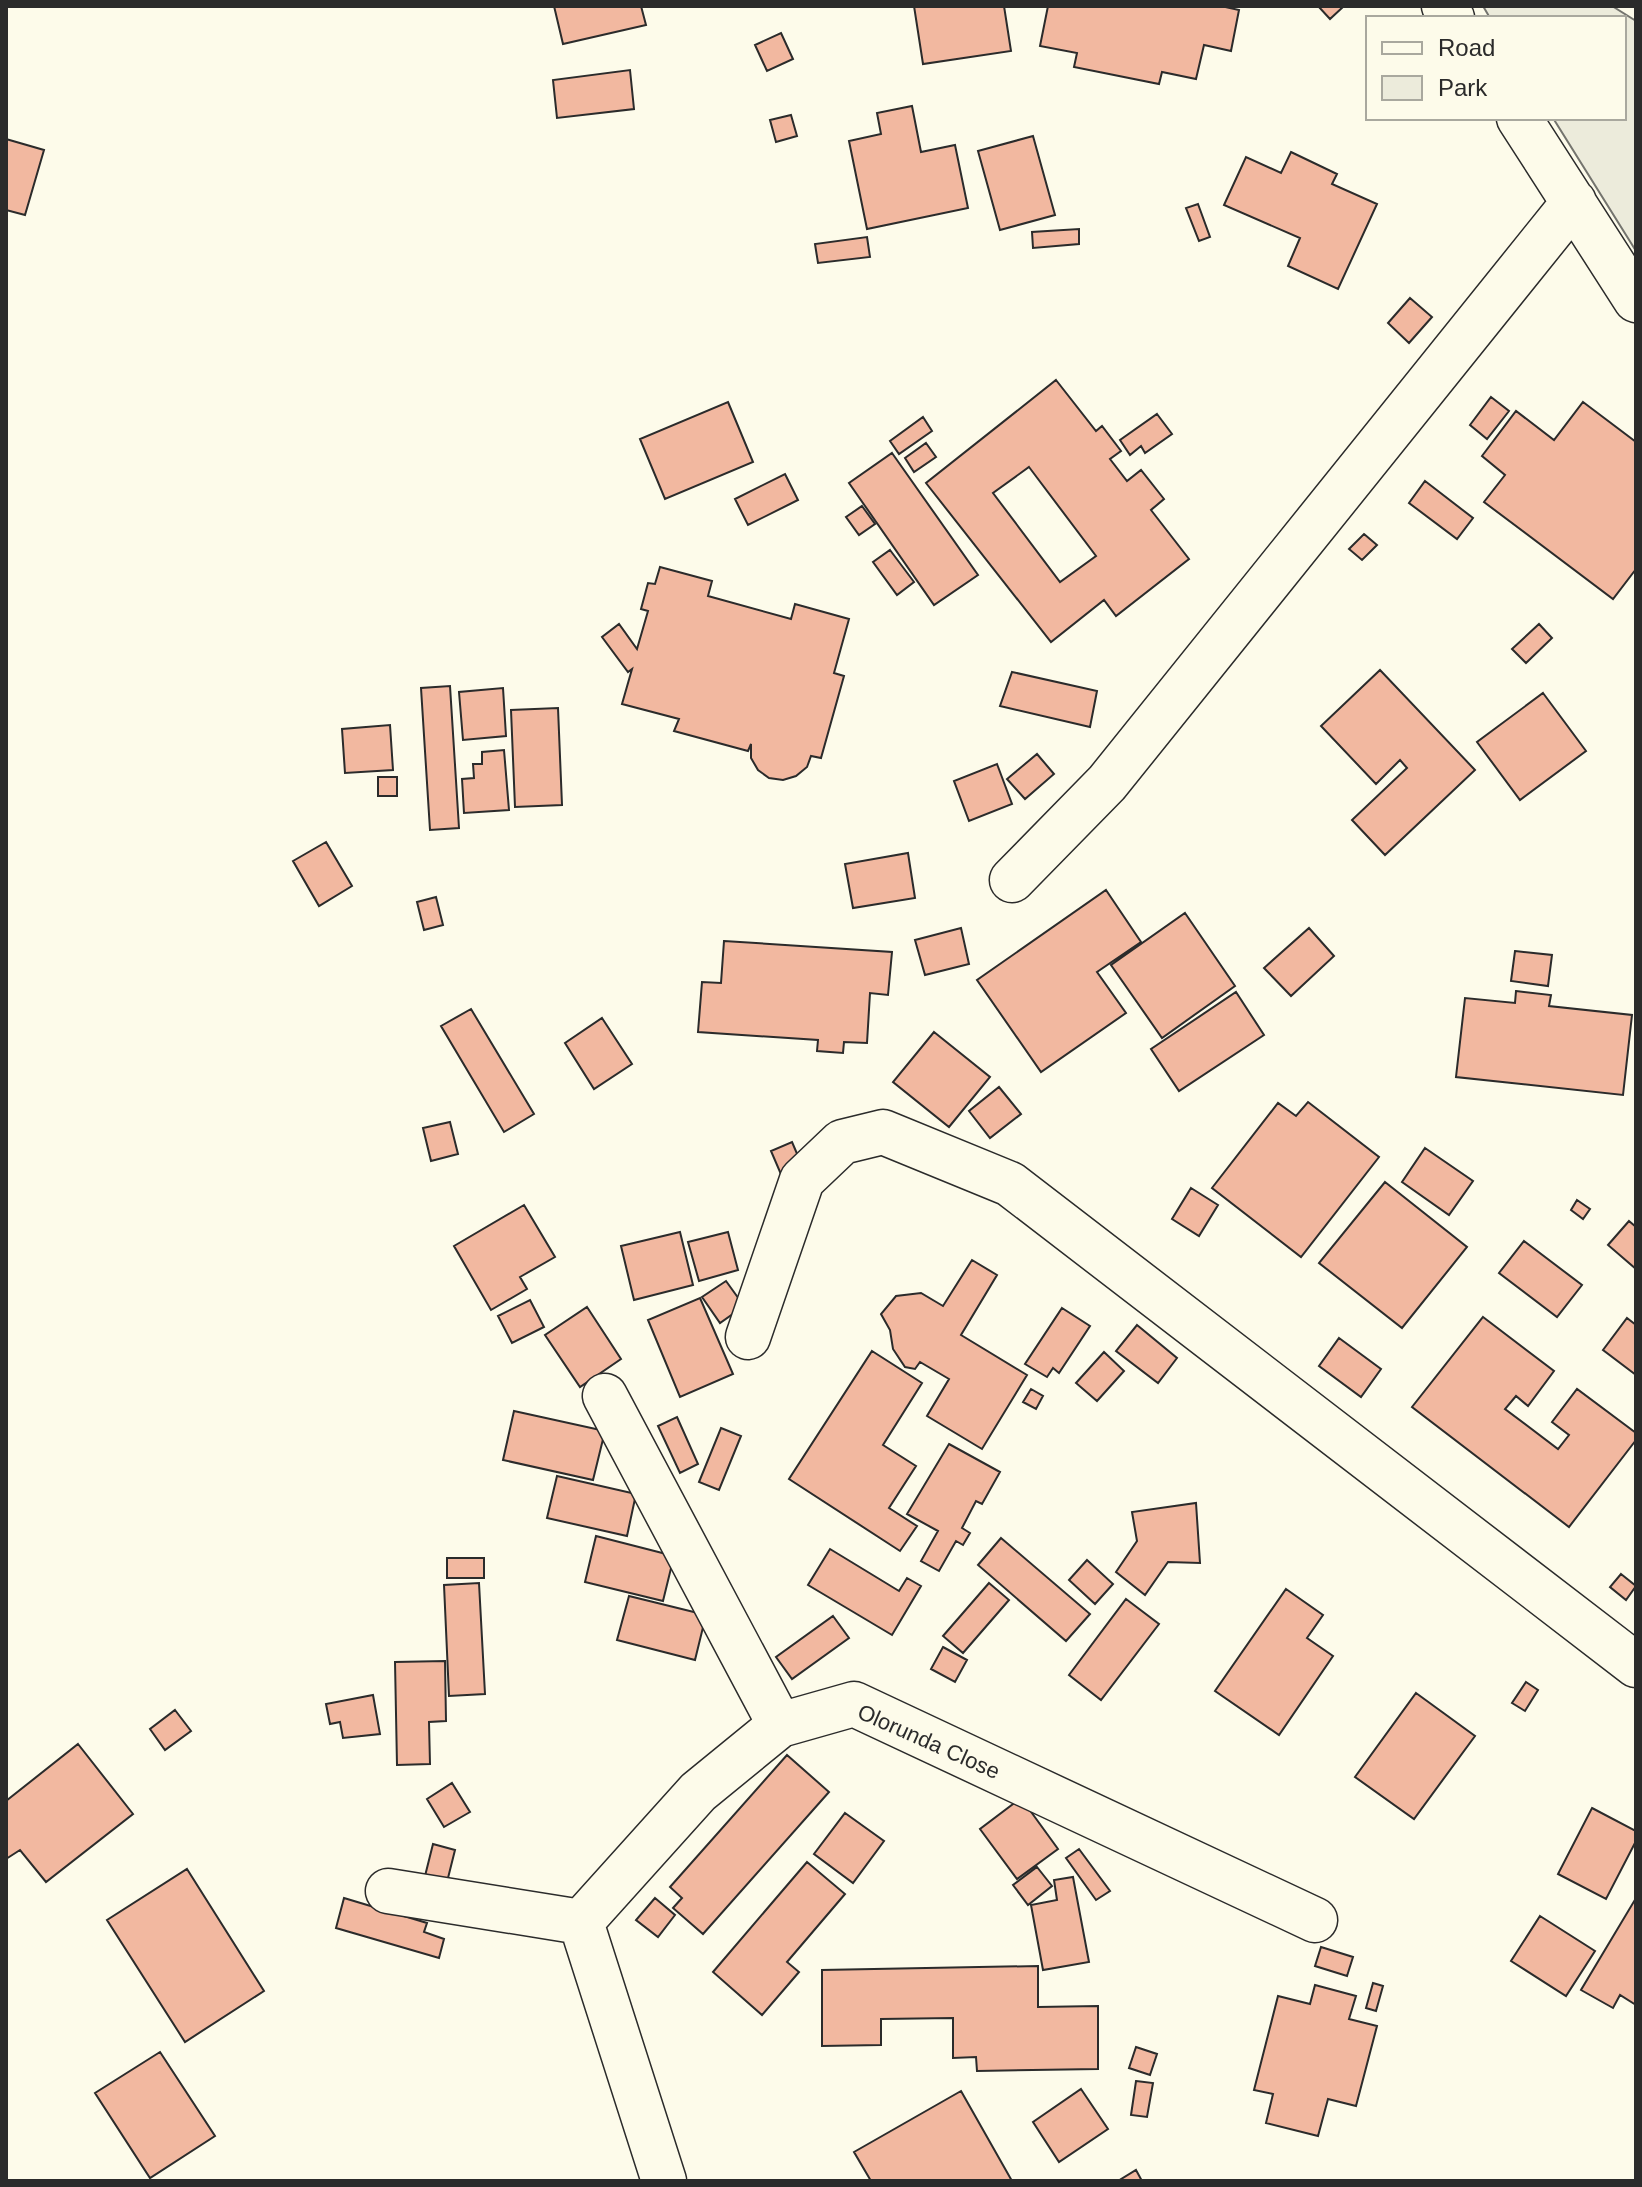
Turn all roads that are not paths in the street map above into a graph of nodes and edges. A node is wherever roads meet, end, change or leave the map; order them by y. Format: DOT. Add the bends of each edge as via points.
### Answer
graph roads {
  1 [pos="1520,120"];
  2 [pos="1574,202"];
  3 [pos="1636,300"];
  4 [pos="1012,880"];
  5 [pos="748,1337"];
  6 [pos="605,1396"];
  7 [pos="1636,1665"];
  8 [pos="780,1725"];
  9 [pos="388,1891"];
  10 [pos="1315,1920"];
  11 [pos="581,1922"];
  12 [pos="664,2181"];
  1 -- 2 [label="street"];
  2 -- 3 [label="street"];
  2 -- 4 [label="street" via="1107,783"];
  5 -- 7 [label="street" via="802,1180 842,1142 883,1132 1010,1184"];
  6 -- 8 [label="street"];
  8 -- 10 [label="street, Olorunda Close" via="854,1704"];
  8 -- 11 [label="street, Olorunda Close" via="698,1792"];
  9 -- 11 [label="street"];
  11 -- 12 [label="street"];
}
